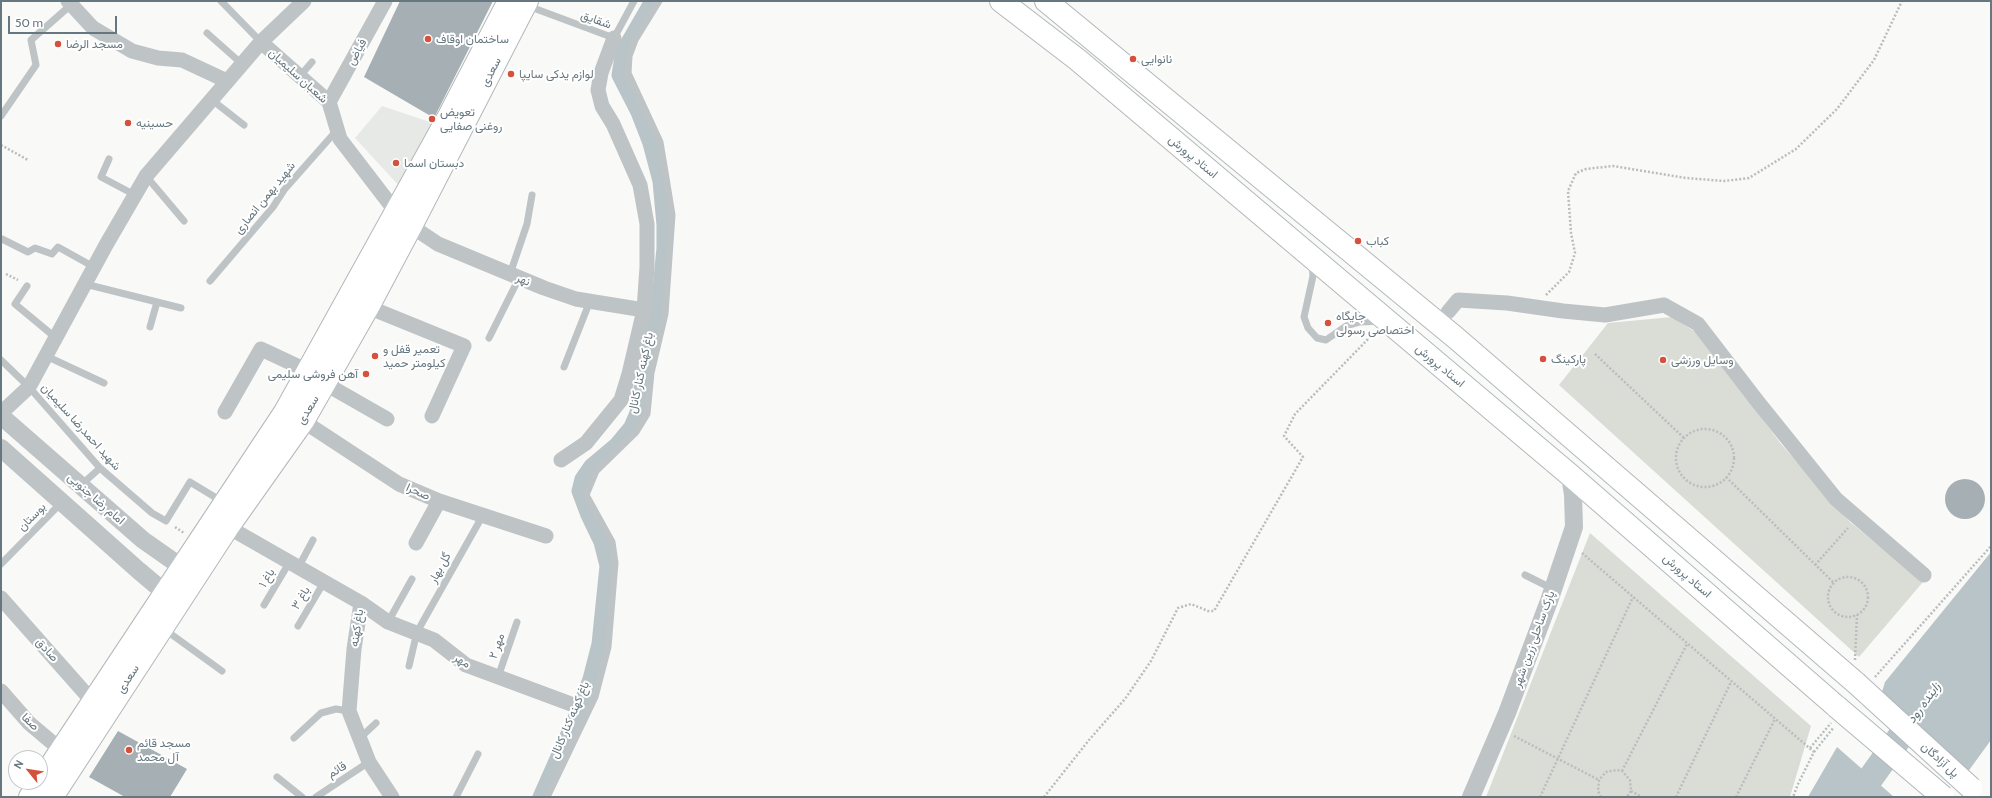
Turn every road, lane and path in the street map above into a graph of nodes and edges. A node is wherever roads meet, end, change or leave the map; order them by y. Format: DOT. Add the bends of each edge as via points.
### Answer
graph roads {
  1 [pos="221,1"];
  2 [pos="304,1"];
  3 [pos="385,1"];
  4 [pos="634,1"];
  5 [pos="659,1"];
  6 [pos="1001,1"];
  7 [pos="1902,1"];
  8 [pos="71,2"];
  9 [pos="520,2"];
  10 [pos="1050,4"];
  11 [pos="1038,30"];
  12 [pos="207,33"];
  13 [pos="614,38"];
  14 [pos="261,42"];
  15 [pos="312,62"];
  16 [pos="242,64"];
  17 [pos="300,76"];
  18 [pos="227,82"];
  19 [pos="212,100"];
  20 [pos="329,102"];
  21 [pos="2,112"];
  22 [pos="244,125"];
  23 [pos="338,129"];
  24 [pos="1,145"];
  25 [pos="109,159"];
  26 [pos="28,160"];
  27 [pos="146,176"];
  28 [pos="135,195"];
  29 [pos="532,195"];
  30 [pos="403,219"];
  31 [pos="184,222"];
  32 [pos="2,239"];
  33 [pos="1312,258"];
  34 [pos="94,268"];
  35 [pos="514,276"];
  36 [pos="210,281"];
  37 [pos="85,284"];
  38 [pos="27,286"];
  39 [pos="590,301"];
  40 [pos="157,302"];
  41 [pos="368,307"];
  42 [pos="1534,307"];
  43 [pos="181,308"];
  44 [pos="644,310"];
  45 [pos="1421,310"];
  46 [pos="1448,312"];
  47 [pos="1386,320"];
  48 [pos="150,327"];
  49 [pos="56,338"];
  50 [pos="489,338"];
  51 [pos="1456,338"];
  52 [pos="1595,354"];
  53 [pos="46,356"];
  54 [pos="1,360"];
  55 [pos="564,368"];
  56 [pos="316,377"];
  57 [pos="104,383"];
  58 [pos="29,387"];
  59 [pos="225,412"];
  60 [pos="1,413"];
  61 [pos="1,416"];
  62 [pos="432,416"];
  63 [pos="387,419"];
  64 [pos="303,420"];
  65 [pos="1684,438"];
  66 [pos="1,448"];
  67 [pos="561,460"];
  68 [pos="100,468"];
  69 [pos="1570,476"];
  70 [pos="1726,477"];
  71 [pos="80,486"];
  72 [pos="439,501"];
  73 [pos="62,502"];
  74 [pos="225,503"];
  75 [pos="483,515"];
  76 [pos="1857,518"];
  77 [pos="228,527"];
  78 [pos="546,536"];
  79 [pos="313,540"];
  80 [pos="416,543"];
  81 [pos="1991,546"];
  82 [pos="1576,548"];
  83 [pos="160,551"];
  84 [pos="1,564"];
  85 [pos="1815,565"];
  86 [pos="293,566"];
  87 [pos="1725,569"];
  88 [pos="138,570"];
  89 [pos="189,572"];
  90 [pos="1526,575"];
  91 [pos="1924,575"];
  92 [pos="412,579"];
  93 [pos="324,582"];
  94 [pos="1834,583"];
  95 [pos="1553,589"];
  96 [pos="1705,591"];
  97 [pos="1633,597"];
  98 [pos="1,598"];
  99 [pos="172,598"];
  100 [pos="361,603"];
  101 [pos="264,605"];
  102 [pos="1857,614"];
  103 [pos="388,622"];
  104 [pos="517,622"];
  105 [pos="298,626"];
  106 [pos="162,628"];
  107 [pos="417,632"];
  108 [pos="1687,644"];
  109 [pos="409,666"];
  110 [pos="222,670"];
  111 [pos="1860,677"];
  112 [pos="498,678"];
  113 [pos="1732,682"];
  114 [pos="1,691"];
  115 [pos="94,702"];
  116 [pos="571,704"];
  117 [pos="349,711"];
  118 [pos="1839,713"];
  119 [pos="1775,719"];
  120 [pos="376,723"];
  121 [pos="1512,736"];
  122 [pos="294,738"];
  123 [pos="361,738"];
  124 [pos="1810,748"];
  125 [pos="61,750"];
  126 [pos="1814,752"];
  127 [pos="478,754"];
  128 [pos="1558,759"];
  129 [pos="369,762"];
  130 [pos="48,770"];
  131 [pos="1622,772"];
  132 [pos="277,777"];
  133 [pos="1598,780"];
  134 [pos="1630,791"];
  135 [pos="1976,792"];
  136 [pos="52,797"];
  137 [pos="302,797"];
  138 [pos="316,797"];
  139 [pos="392,797"];
  140 [pos="456,797"];
  141 [pos="547,797"];
  142 [pos="1044,797"];
  143 [pos="1471,797"];
  144 [pos="1540,797"];
  145 [pos="1601,797"];
  146 [pos="1627,797"];
  147 [pos="1642,797"];
  148 [pos="1676,797"];
  149 [pos="1736,797"];
  150 [pos="1793,797"];
  151 [pos="1943,797"];
  1 -- 14 [label="lane"];
  2 -- 14 [label="street"];
  3 -- 20 [label="street, فیاض"];
  4 -- 13 [label="lane"];
  5 -- 141 [label="lane, باغ کهنه کنار کانال" via="635,40 629,56 628,73 660,142 672,215 665,314 651,373 646,414 636,432 596,471 586,495 612,542 615,563 608,647 595,697"];
  6 -- 11 [label="main road, استاد پرورش"];
  7 -- 42 [label="path" via="1874,60 1837,109 1796,149 1749,178 1724,181 1686,178 1613,166 1586,169 1576,173 1568,191 1575,253 1568,272"];
  8 -- 18 [label="street" via="94,28 132,51 158,58 182,60"];
  8 -- 21 [label="lane" via="31,40 36,65"];
  9 -- 13 [label="lane, شقایق"];
  9 -- 30 [label="main road, سعدی"];
  10 -- 11 [label="main road"];
  10 -- 45 [label="main road"];
  11 -- 33 [label="main road, استاد پرورش" via="1078,60"];
  12 -- 16 [label="lane"];
  13 -- 44 [label="street" via="601,73 598,90 602,106 616,130 640,185 647,224"];
  14 -- 16 [label="street"];
  14 -- 17 [label="street, شعبان سلیمیان"];
  15 -- 17 [label="lane"];
  16 -- 18 [label="street"];
  17 -- 20 [label="street, شعبان سلیمیان"];
  18 -- 19 [label="street"];
  19 -- 22 [label="lane"];
  19 -- 27 [label="street"];
  20 -- 23 [label="street, شعبان سلیمیان"];
  23 -- 30 [label="street, شعبان سلیمیان" via="340,139"];
  23 -- 36 [label="lane, شهید بهمن انصاری" via="284,190 273,207"];
  24 -- 26 [label="path"];
  25 -- 28 [label="lane" via="101,177"];
  27 -- 28 [label="street"];
  27 -- 31 [label="lane"];
  28 -- 34 [label="street"];
  29 -- 35 [label="lane"];
  30 -- 35 [label="street, نهر" via="438,244"];
  30 -- 41 [label="main road, سعدی"];
  30 -- 56 [label="main road, سعدی"];
  32 -- 34 [label="lane" via="28,252 35,248 52,254 58,247"];
  33 -- 47 [label="main road, استاد پرورش"];
  33 -- 47 [label="lane" via="1313,276 1304,316 1308,328 1317,338 1326,340 1346,326 1360,322"];
  34 -- 37 [label="street"];
  35 -- 39 [label="street, نهر" via="576,299"];
  35 -- 50 [label="lane"];
  37 -- 40 [label="lane"];
  37 -- 49 [label="street"];
  38 -- 49 [label="lane" via="15,304"];
  39 -- 44 [label="street, نهر"];
  39 -- 55 [label="lane"];
  40 -- 43 [label="lane"];
  40 -- 48 [label="lane"];
  41 -- 56 [label="main road, سعدی"];
  41 -- 62 [label="street" via="464,346"];
  42 -- 46 [label="street" via="1458,300"];
  42 -- 76 [label="street" via="1605,314 1664,305 1698,324 1836,500"];
  44 -- 67 [label="street" via="622,400 586,443"];
  45 -- 46 [label="street"];
  45 -- 51 [label="main road"];
  46 -- 51 [label="street"];
  47 -- 69 [label="main road, استاد پرورش"];
  47 -- 142 [label="path" via="1294,414 1284,436 1303,457 1214,610 1208,611 1191,604 1178,608 1151,661 1125,699"];
  49 -- 53 [label="street"];
  51 -- 87 [label="main road"];
  52 -- 65 [label="path"];
  53 -- 57 [label="lane"];
  53 -- 58 [label="street"];
  54 -- 58 [label="lane, شهید احمدرضا سلیمیان"];
  56 -- 59 [label="street" via="261,349"];
  56 -- 63 [label="street"];
  56 -- 64 [label="main road, سعدی"];
  56 -- 74 [label="main road, سعدی" via="286,412"];
  58 -- 60 [label="street"];
  58 -- 68 [label="lane, شهید احمدرضا سلیمیان"];
  61 -- 71 [label="street, امام رضا جنوبی"];
  64 -- 72 [label="street, صحرا" via="399,484"];
  64 -- 77 [label="main road, سعدی"];
  65 -- 70 [label="path" via="1696,430 1705,429 1715,430 1723,435 1733,451 1734,460"];
  65 -- 70 [label="path" via="1677,450 1676,460 1683,477 1700,486 1714,485"];
  66 -- 73 [label="street, امام رضا جنوبی"];
  68 -- 71 [label="lane"];
  68 -- 74 [label="lane, شهید احمدرضا سلیمیان" via="152,513 166,521 190,482"];
  69 -- 95 [label="street, پارک ساحلی زرین شهر" via="1574,527"];
  69 -- 96 [label="main road, استاد پرورش"];
  70 -- 85 [label="path"];
  71 -- 83 [label="street, امام رضا جنوبی" via="143,540"];
  72 -- 75 [label="street, صحرا"];
  72 -- 80 [label="street"];
  73 -- 84 [label="lane, بوستان"];
  73 -- 88 [label="street, امام رضا جنوبی"];
  74 -- 89 [label="main road, سعدی"];
  75 -- 78 [label="street, صحرا"];
  75 -- 107 [label="lane, گل بهار"];
  76 -- 85 [label="path"];
  76 -- 91 [label="street"];
  77 -- 86 [label="street, باغ کهنه"];
  77 -- 89 [label="main road, سعدی"];
  79 -- 86 [label="lane, باغ ۱"];
  81 -- 111 [label="path"];
  82 -- 97 [label="path"];
  83 -- 88 [label="street" via="162,561 158,570 149,575"];
  83 -- 89 [label="street, امام رضا جنوبی"];
  85 -- 94 [label="path"];
  86 -- 93 [label="street, باغ کهنه"];
  86 -- 101 [label="lane, باغ ۱"];
  87 -- 96 [label="main road"];
  87 -- 111 [label="main road"];
  88 -- 99 [label="street, امام رضا جنوبی"];
  89 -- 99 [label="main road, سعدی"];
  90 -- 95 [label="lane"];
  92 -- 103 [label="lane"];
  93 -- 100 [label="street, باغ کهنه"];
  93 -- 105 [label="lane, باغ ۳"];
  94 -- 102 [label="path" via="1830,588 1828,600 1834,611 1845,617"];
  94 -- 102 [label="path" via="1839,579 1853,578 1864,585 1868,598 1866,605"];
  95 -- 143 [label="street, پارک ساحلی زرین شهر" via="1507,713"];
  96 -- 118 [label="main road, استاد پرورش"];
  97 -- 108 [label="path"];
  97 -- 128 [label="path"];
  98 -- 115 [label="street, صادق"];
  99 -- 106 [label="main road, سعدی"];
  99 -- 115 [label="main road, سعدی"];
  100 -- 103 [label="street, مهر"];
  100 -- 117 [label="street, باغ کهنه"];
  102 -- 111 [label="path"];
  103 -- 107 [label="street, مهر"];
  104 -- 112 [label="lane, مهر ۲"];
  106 -- 110 [label="lane"];
  106 -- 136 [label="main road, سعدی"];
  107 -- 109 [label="lane, گل بهار"];
  107 -- 112 [label="street, مهر" via="434,640 466,665"];
  108 -- 113 [label="path"];
  108 -- 131 [label="path"];
  111 -- 135 [label="main road, پل آزادگان, bridge"];
  112 -- 116 [label="street, مهر"];
  113 -- 119 [label="path"];
  113 -- 148 [label="path"];
  114 -- 125 [label="street, صفا" via="29,723"];
  115 -- 125 [label="main road, سعدی"];
  117 -- 122 [label="lane" via="336,709 321,713"];
  117 -- 123 [label="street, باغ کهنه"];
  118 -- 124 [label="path"];
  118 -- 126 [label="path"];
  118 -- 151 [label="main road, bridge"];
  119 -- 124 [label="path"];
  119 -- 149 [label="path"];
  120 -- 123 [label="lane"];
  121 -- 128 [label="path"];
  123 -- 129 [label="street, باغ کهنه"];
  124 -- 126 [label="path"];
  125 -- 130 [label="main road, سعدی"];
  126 -- 150 [label="path"];
  127 -- 140 [label="lane"];
  128 -- 133 [label="path"];
  128 -- 144 [label="path"];
  129 -- 138 [label="lane, قائم"];
  129 -- 139 [label="street, باغ کهنه"];
  131 -- 133 [label="path" via="1611,770"];
  131 -- 134 [label="path" via="1630,780"];
  132 -- 137 [label="lane"];
  133 -- 145 [label="path"];
  134 -- 146 [label="path"];
  134 -- 147 [label="path"];
}
